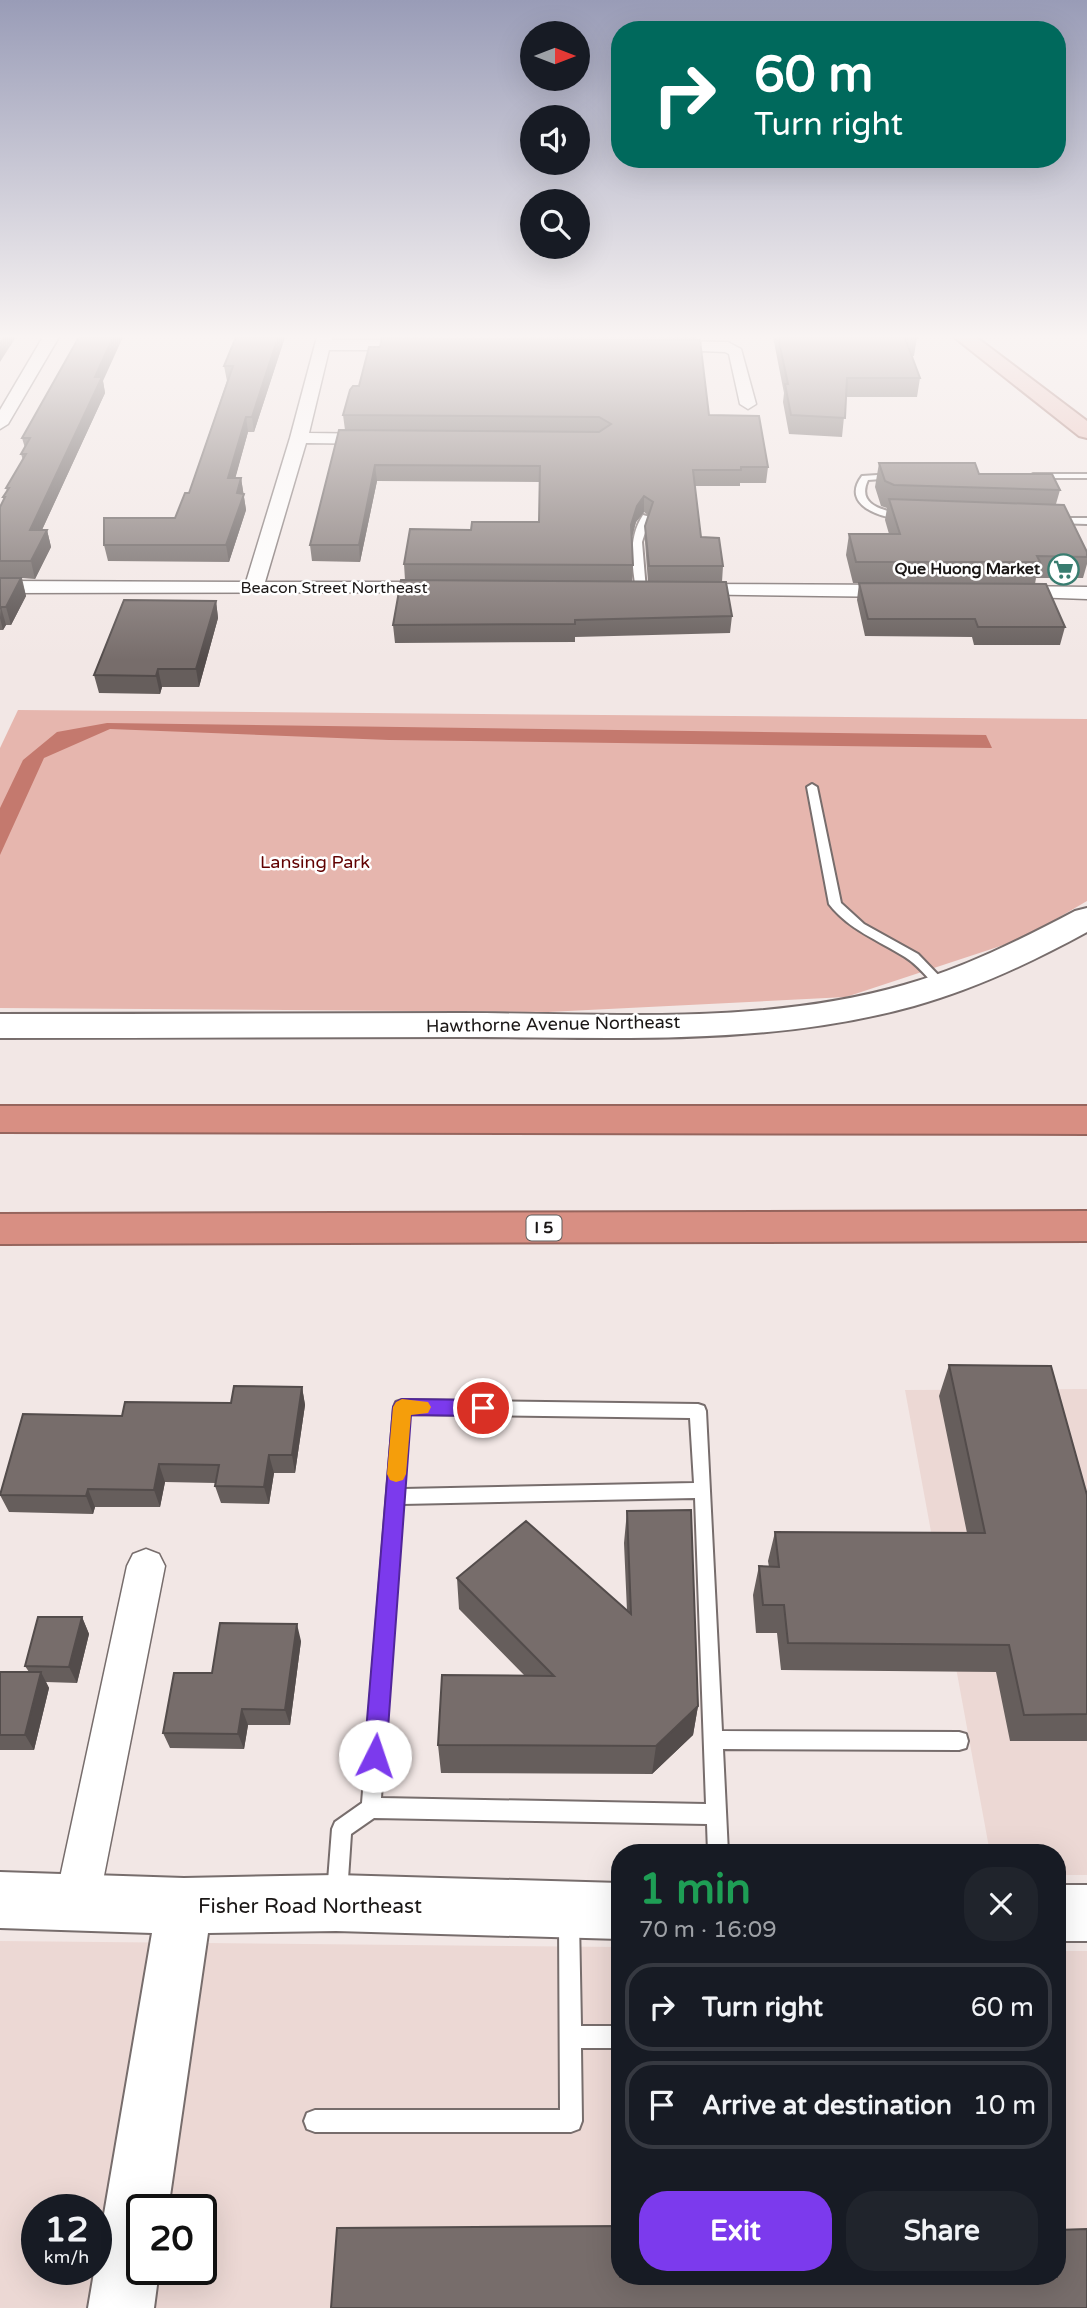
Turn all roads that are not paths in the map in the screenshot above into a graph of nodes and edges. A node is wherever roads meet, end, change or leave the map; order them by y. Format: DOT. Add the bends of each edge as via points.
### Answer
graph roads {
  1 [pos="297,445"];
  2 [pos="1020,476"];
  3 [pos="1087,476"];
  4 [pos="910,477"];
  5 [pos="646,517"];
  6 [pos="909,517"];
  7 [pos="1046,520"];
  8 [pos="1087,521"];
  9 [pos="0,587"];
  10 [pos="254,587"];
  11 [pos="462,589"];
  12 [pos="648,590"];
  13 [pos="920,592"];
  14 [pos="989,592"];
  15 [pos="1087,593"];
  16 [pos="812,788"];
  17 [pos="1087,918"];
  18 [pos="941,985"];
  19 [pos="0,1026"];
  20 [pos="0,1119"];
  21 [pos="1087,1120"];
  22 [pos="1087,1226"];
  23 [pos="0,1229"];
  24 [pos="703,1490"];
  25 [pos="394,1497"];
  26 [pos="146,1566"];
  27 [pos="713,1740"];
  28 [pos="959,1741"];
  29 [pos="371,1808"];
  30 [pos="716,1814"];
  31 [pos="718,1844"];
  32 [pos="0,1900"];
  33 [pos="77,1901"];
  34 [pos="336,1903"];
  35 [pos="184,1906"];
  36 [pos="594,1911"];
  37 [pos="1066,1913"];
  38 [pos="1087,1913"];
  39 [pos="570,2037"];
  40 [pos="611,2037"];
  41 [pos="315,2122"];
  42 [pos="121,2308"];
  1 -- 10 [label="street"];
  2 -- 3 [label="lane"];
  4 -- 6 [label="lane" via="865,478 859,491 875,512"];
  5 -- 12 [label="lane" via="638,544"];
  7 -- 8 [label="lane"];
  9 -- 10 [label="street, Beacon Street Northeast"];
  10 -- 11 [label="street, Beacon Street Northeast"];
  12 -- 13 [label="street"];
  14 -- 15 [label="street"];
  16 -- 18 [label="lane" via="835,904 865,930 912,956"];
  17 -- 18 [label="main road, Hawthorne Avenue Northeast" via="994,966"];
  18 -- 19 [label="main road, Hawthorne Avenue Northeast" via="853,1008 752,1021"];
  20 -- 21 [label="highway"];
  22 -- 23 [label="highway, I 5"];
  24 -- 25 [label="lane"];
  24 -- 25 [label="lane" via="698,1411 402,1407"];
  24 -- 27 [label="lane"];
  25 -- 29 [label="lane"];
  26 -- 33 [label="street"];
  27 -- 28 [label="lane"];
  27 -- 30 [label="lane"];
  29 -- 30 [label="lane"];
  29 -- 34 [label="lane" via="342,1829"];
  30 -- 31 [label="lane"];
  32 -- 33 [label="main road, Fisher Road Northeast"];
  33 -- 35 [label="main road, Fisher Road Northeast"];
  34 -- 35 [label="main road, Fisher Road Northeast"];
  34 -- 36 [label="main road, Fisher Road Northeast"];
  35 -- 42 [label="main road"];
  36 -- 39 [label="lane"];
  37 -- 38 [label="main road"];
  39 -- 40 [label="lane"];
  39 -- 41 [label="lane" via="571,2122"];
}
